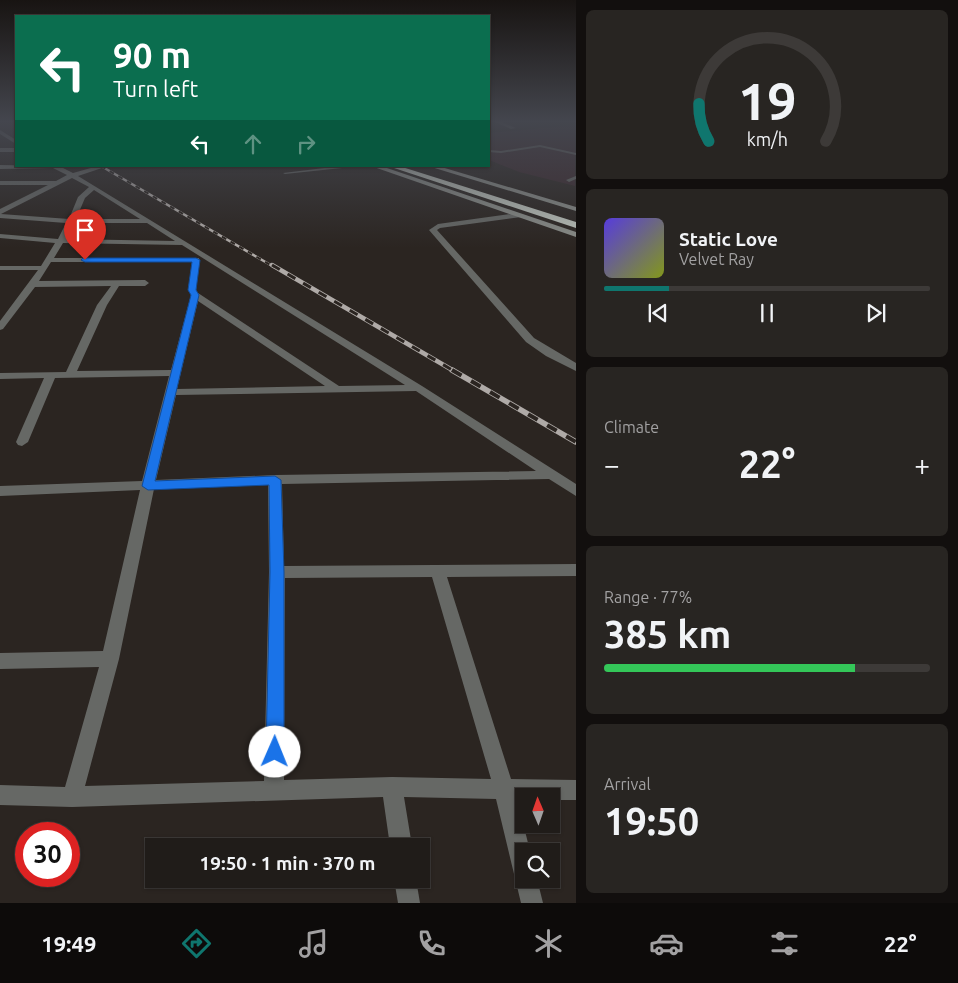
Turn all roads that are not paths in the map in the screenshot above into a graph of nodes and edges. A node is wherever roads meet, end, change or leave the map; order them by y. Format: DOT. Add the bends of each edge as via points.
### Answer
graph roads {
  1 [pos="0,167"];
  2 [pos="15,167"];
  3 [pos="55,167"];
  4 [pos="102,167"];
  5 [pos="348,167"];
  6 [pos="377,167"];
  7 [pos="394,167"];
  8 [pos="421,167"];
  9 [pos="434,167"];
  10 [pos="284,173"];
  11 [pos="71,176"];
  12 [pos="576,177"];
  13 [pos="569,180"];
  14 [pos="58,182"];
  15 [pos="0,183"];
  16 [pos="94,187"];
  17 [pos="0,203"];
  18 [pos="18,203"];
  19 [pos="576,209"];
  20 [pos="0,214"];
  21 [pos="576,214"];
  22 [pos="518,215"];
  23 [pos="71,221"];
  24 [pos="146,221"];
  25 [pos="576,225"];
  26 [pos="576,235"];
  27 [pos="0,236"];
  28 [pos="60,241"];
  29 [pos="180,242"];
  30 [pos="46,264"];
  31 [pos="0,268"];
  32 [pos="117,283"];
  33 [pos="145,283"];
  34 [pos="33,284"];
  35 [pos="195,295"];
  36 [pos="0,327"];
  37 [pos="576,368"];
  38 [pos="177,373"];
  39 [pos="51,375"];
  40 [pos="70,375"];
  41 [pos="0,376"];
  42 [pos="418,388"];
  43 [pos="338,390"];
  44 [pos="172,392"];
  45 [pos="22,442"];
  46 [pos="550,475"];
  47 [pos="275,480"];
  48 [pos="148,486"];
  49 [pos="0,491"];
  50 [pos="576,491"];
  51 [pos="576,570"];
  52 [pos="438,571"];
  53 [pos="277,572"];
  54 [pos="110,659"];
  55 [pos="0,661"];
  56 [pos="392,787"];
  57 [pos="504,789"];
  58 [pos="576,790"];
  59 [pos="274,792"];
  60 [pos="0,795"];
  61 [pos="72,797"];
  62 [pos="400,838"];
  63 [pos="517,843"];
  64 [pos="406,888"];
  65 [pos="528,888"];
  66 [pos="409,903"];
  67 [pos="532,903"];
  1 -- 2 [label="street"];
  3 -- 11 [label="street"];
  4 -- 11 [label="street"];
  5 -- 10 [label="lane"];
  6 -- 22 [label="main road"];
  7 -- 25 [label="highway"];
  8 -- 21 [label="highway"];
  9 -- 19 [label="main road"];
  11 -- 14 [label="street"];
  11 -- 16 [label="street"];
  12 -- 13 [label="lane"];
  14 -- 15 [label="street"];
  14 -- 18 [label="street"];
  16 -- 23 [label="street" via="83,194"];
  16 -- 24 [label="street"];
  17 -- 18 [label="street"];
  18 -- 20 [label="street"];
  20 -- 23 [label="street"];
  22 -- 26 [label="main road"];
  22 -- 37 [label="street" via="438,226 433,230 530,340"];
  23 -- 24 [label="street"];
  23 -- 28 [label="street"];
  24 -- 29 [label="street"];
  27 -- 28 [label="street"];
  28 -- 29 [label="street"];
  28 -- 30 [label="street"];
  29 -- 42 [label="street"];
  30 -- 31 [label="street"];
  30 -- 34 [label="street"];
  30 -- 35 [label="street" via="196,260 192,290"];
  32 -- 33 [label="street"];
  32 -- 34 [label="street"];
  32 -- 40 [label="street" via="102,305"];
  34 -- 36 [label="street"];
  35 -- 38 [label="street"];
  35 -- 43 [label="street"];
  38 -- 40 [label="street"];
  38 -- 44 [label="street"];
  39 -- 40 [label="street"];
  39 -- 41 [label="street"];
  39 -- 45 [label="street"];
  42 -- 43 [label="street"];
  42 -- 46 [label="street"];
  43 -- 44 [label="street"];
  44 -- 48 [label="street"];
  46 -- 47 [label="street"];
  46 -- 50 [label="street"];
  47 -- 48 [label="street"];
  47 -- 53 [label="street"];
  48 -- 49 [label="street"];
  48 -- 54 [label="street"];
  51 -- 52 [label="street"];
  52 -- 53 [label="street"];
  52 -- 57 [label="street"];
  53 -- 59 [label="street"];
  54 -- 55 [label="street"];
  54 -- 61 [label="street"];
  56 -- 57 [label="street"];
  56 -- 59 [label="street"];
  56 -- 62 [label="street"];
  57 -- 58 [label="street"];
  57 -- 63 [label="street"];
  59 -- 61 [label="street"];
  60 -- 61 [label="street"];
  64 -- 66 [label="street"];
  65 -- 67 [label="street"];
}
